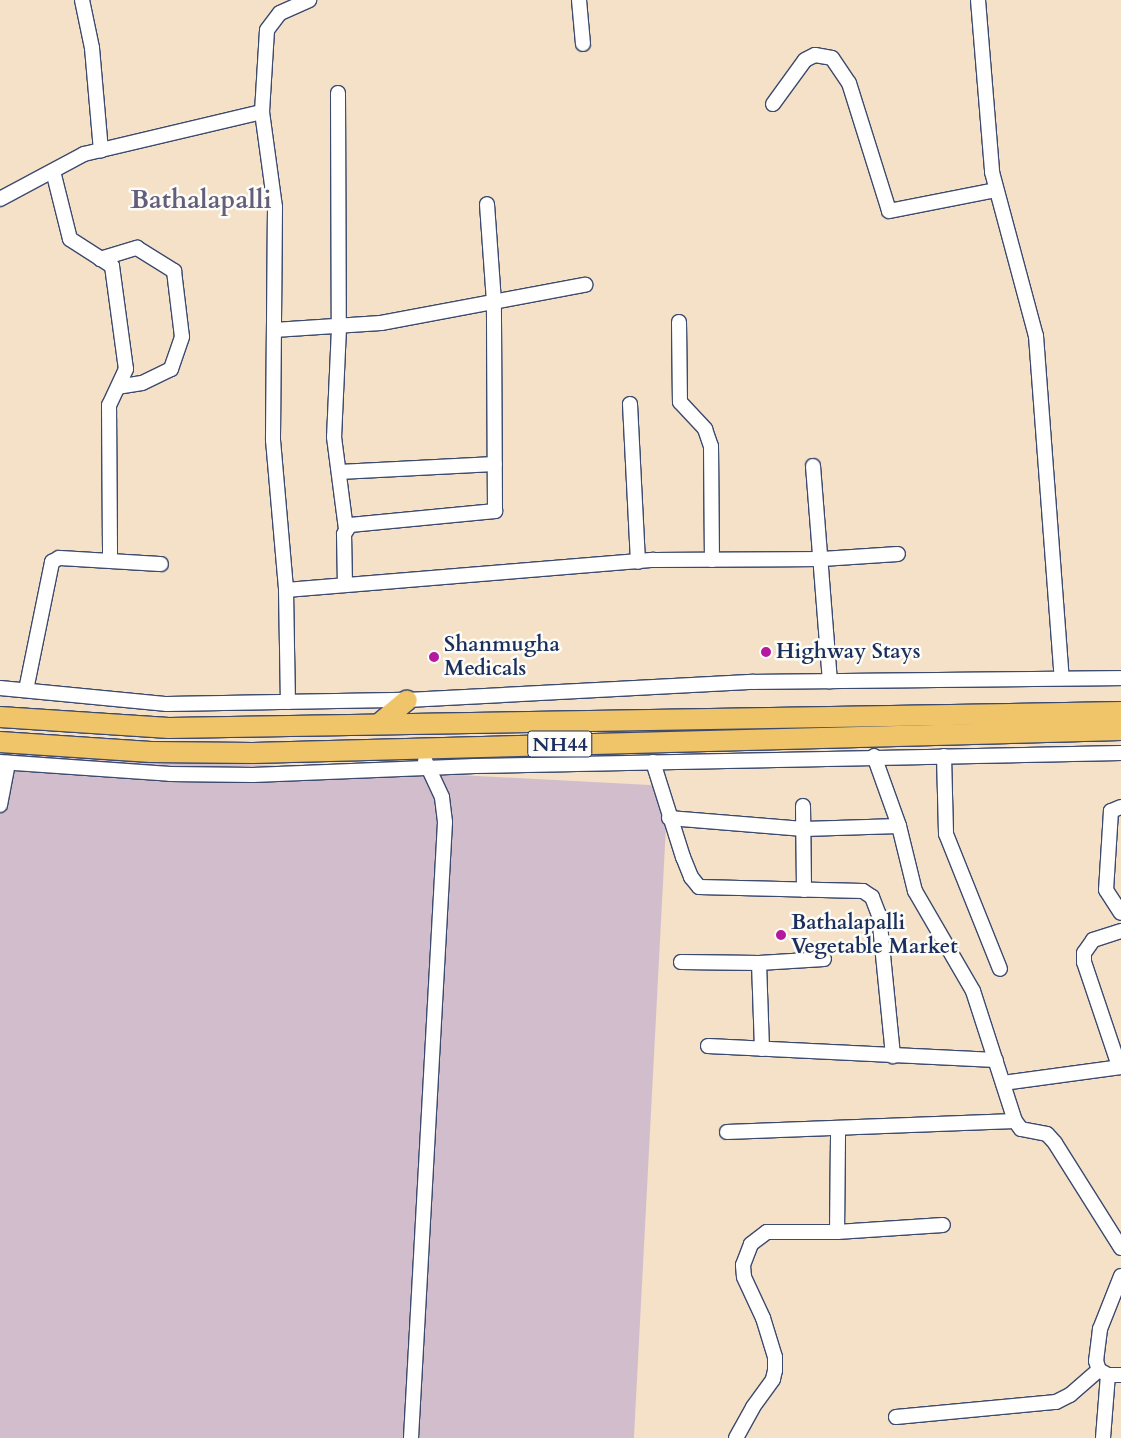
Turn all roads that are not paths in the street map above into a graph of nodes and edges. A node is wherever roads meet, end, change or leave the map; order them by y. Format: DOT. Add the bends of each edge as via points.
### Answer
graph roads {
  1 [pos="82,0"];
  2 [pos="309,0"];
  3 [pos="579,0"];
  4 [pos="978,0"];
  5 [pos="583,44"];
  6 [pos="338,93"];
  7 [pos="773,104"];
  8 [pos="262,112"];
  9 [pos="100,151"];
  10 [pos="53,171"];
  11 [pos="996,190"];
  12 [pos="0,199"];
  13 [pos="487,204"];
  14 [pos="100,259"];
  15 [pos="585,286"];
  16 [pos="494,302"];
  17 [pos="679,322"];
  18 [pos="339,328"];
  19 [pos="274,330"];
  20 [pos="118,387"];
  21 [pos="630,404"];
  22 [pos="495,464"];
  23 [pos="813,466"];
  24 [pos="339,472"];
  25 [pos="346,530"];
  26 [pos="898,554"];
  27 [pos="822,559"];
  28 [pos="110,560"];
  29 [pos="712,560"];
  30 [pos="638,562"];
  31 [pos="162,564"];
  32 [pos="345,585"];
  33 [pos="286,590"];
  34 [pos="1062,678"];
  35 [pos="1121,678"];
  36 [pos="830,681"];
  37 [pos="0,688"];
  38 [pos="26,690"];
  39 [pos="407,700"];
  40 [pos="288,702"];
  41 [pos="1121,712"];
  42 [pos="0,718"];
  43 [pos="380,723"];
  44 [pos="1121,730"];
  45 [pos="0,742"];
  46 [pos="417,747"];
  47 [pos="1121,753"];
  48 [pos="874,756"];
  49 [pos="944,756"];
  50 [pos="4,762"];
  51 [pos="653,762"];
  52 [pos="430,769"];
  53 [pos="0,804"];
  54 [pos="803,806"];
  55 [pos="1121,807"];
  56 [pos="669,818"];
  57 [pos="899,826"];
  58 [pos="804,829"];
  59 [pos="804,890"];
  60 [pos="1121,913"];
  61 [pos="1121,931"];
  62 [pos="824,959"];
  63 [pos="681,962"];
  64 [pos="759,963"];
  65 [pos="1000,969"];
  66 [pos="708,1046"];
  67 [pos="762,1049"];
  68 [pos="892,1056"];
  69 [pos="996,1060"];
  70 [pos="1120,1067"];
  71 [pos="1003,1083"];
  72 [pos="1015,1121"];
  73 [pos="838,1128"];
  74 [pos="727,1132"];
  75 [pos="943,1225"];
  76 [pos="838,1232"];
  77 [pos="1121,1248"];
  78 [pos="1121,1276"];
  79 [pos="1109,1373"];
  80 [pos="896,1417"];
  81 [pos="411,1438"];
  82 [pos="736,1438"];
  83 [pos="1103,1438"];
  1 -- 9 [label="street" via="92,48"];
  2 -- 8 [label="street" via="280,13 267,30"];
  3 -- 5 [label="street"];
  4 -- 11 [label="street"];
  6 -- 18 [label="street"];
  7 -- 11 [label="street" via="805,60 815,55 832,58 849,83 889,211"];
  8 -- 9 [label="street" via="151,136"];
  8 -- 19 [label="street" via="275,207"];
  9 -- 10 [label="street" via="84,154"];
  10 -- 12 [label="street"];
  10 -- 14 [label="street" via="70,239"];
  11 -- 34 [label="street" via="1036,336"];
  13 -- 16 [label="street"];
  14 -- 20 [label="street" via="112,266 126,369"];
  14 -- 20 [label="street" via="137,248 174,271 182,336 171,369 142,383"];
  15 -- 16 [label="street"];
  16 -- 18 [label="street"];
  16 -- 22 [label="street"];
  17 -- 29 [label="street" via="680,402 705,429 711,446"];
  18 -- 19 [label="street"];
  18 -- 24 [label="street" via="334,437"];
  19 -- 33 [label="street" via="273,440"];
  20 -- 28 [label="street" via="109,405"];
  21 -- 30 [label="street"];
  22 -- 24 [label="street"];
  22 -- 25 [label="street" via="495,511 350,525"];
  23 -- 27 [label="street"];
  24 -- 25 [label="street"];
  25 -- 32 [label="street"];
  26 -- 27 [label="street"];
  27 -- 29 [label="street"];
  27 -- 36 [label="street"];
  28 -- 31 [label="street"];
  28 -- 38 [label="street" via="59,558 50,564"];
  29 -- 30 [label="street"];
  30 -- 32 [label="street"];
  32 -- 33 [label="street"];
  33 -- 40 [label="street"];
  34 -- 35 [label="street"];
  34 -- 36 [label="street"];
  36 -- 39 [label="street"];
  37 -- 38 [label="street"];
  38 -- 40 [label="street" via="167,704"];
  39 -- 40 [label="street"];
  39 -- 43 [label="highway"];
  41 -- 43 [label="highway, NH44"];
  42 -- 43 [label="highway, NH44" via="169,728"];
  44 -- 46 [label="highway, NH44"];
  45 -- 46 [label="highway, NH44" via="151,752"];
  46 -- 52 [label="street"];
  47 -- 49 [label="street"];
  48 -- 49 [label="street"];
  48 -- 51 [label="street"];
  48 -- 57 [label="street"];
  49 -- 65 [label="street" via="946,834"];
  50 -- 52 [label="street" via="189,774"];
  50 -- 53 [label="street"];
  51 -- 52 [label="street"];
  51 -- 56 [label="street"];
  52 -- 81 [label="street" via="442,797 445,822"];
  54 -- 58 [label="street"];
  55 -- 60 [label="street" via="1111,811 1106,890"];
  56 -- 58 [label="street"];
  56 -- 59 [label="street" via="691,877 699,887"];
  57 -- 58 [label="street"];
  57 -- 69 [label="street" via="915,891 973,991"];
  58 -- 59 [label="street"];
  59 -- 68 [label="street" via="863,891 876,904"];
  61 -- 70 [label="street" via="1093,940 1084,953 1084,962"];
  62 -- 64 [label="street"];
  63 -- 64 [label="street"];
  64 -- 67 [label="street"];
  66 -- 67 [label="street"];
  67 -- 68 [label="street"];
  68 -- 69 [label="street"];
  69 -- 71 [label="street"];
  70 -- 71 [label="street"];
  71 -- 72 [label="street"];
  72 -- 73 [label="street"];
  72 -- 77 [label="street" via="1021,1129 1047,1134 1055,1143"];
  73 -- 74 [label="street"];
  73 -- 76 [label="street"];
  75 -- 76 [label="street"];
  76 -- 82 [label="street" via="767,1232 748,1250 743,1265 744,1277 763,1318 775,1370 773,1379 753,1406"];
  78 -- 79 [label="street" via="1100,1329 1096,1361"];
  79 -- 80 [label="street" via="1056,1402"];
  79 -- 83 [label="street"];
}
